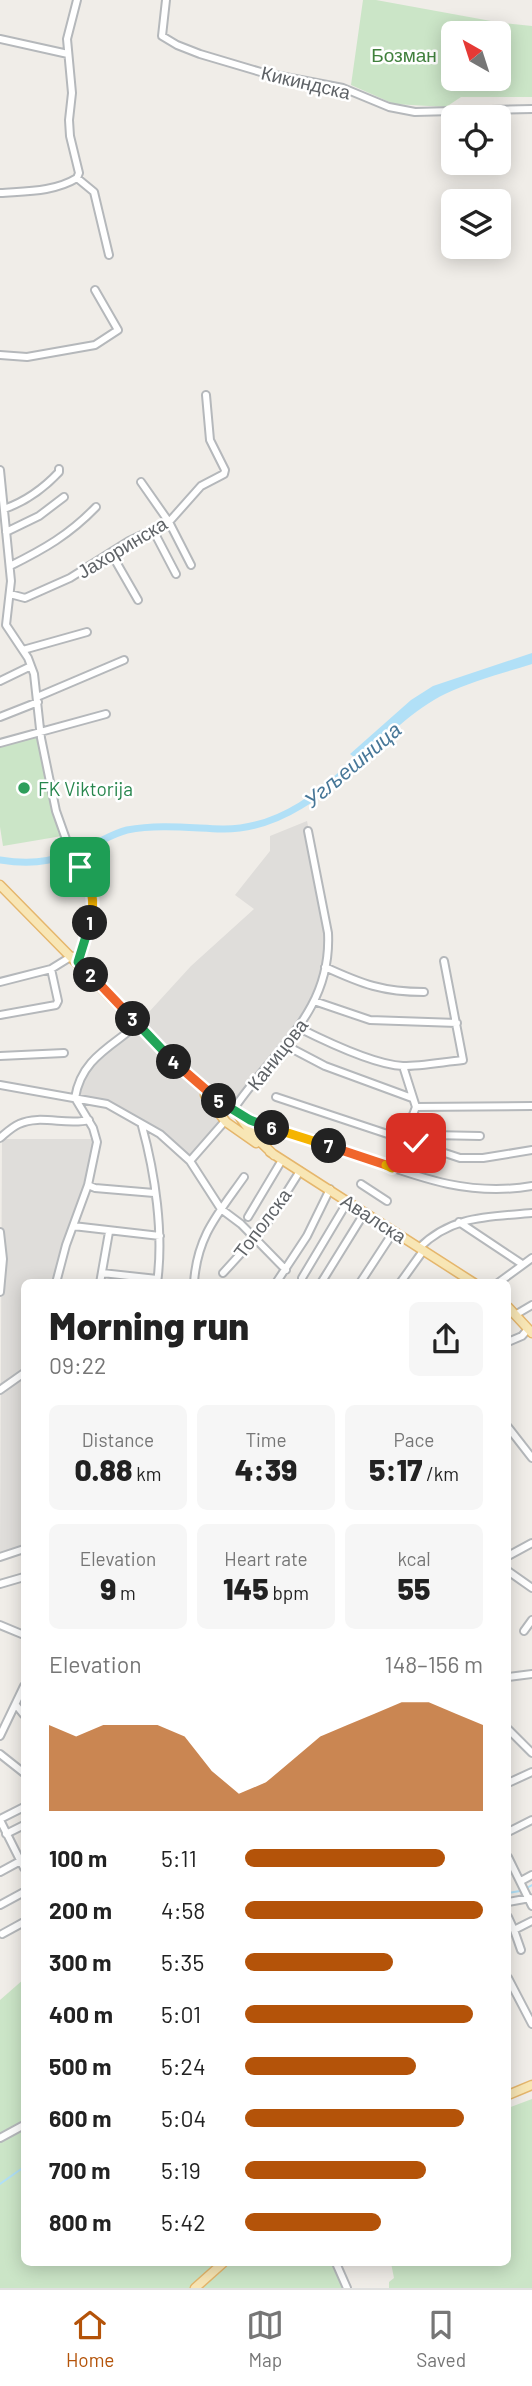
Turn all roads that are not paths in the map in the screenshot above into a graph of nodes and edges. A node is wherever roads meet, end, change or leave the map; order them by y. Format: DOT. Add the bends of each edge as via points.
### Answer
graph roads {
  1 [pos="78,0"];
  2 [pos="166,0"];
  3 [pos="0,39"];
  4 [pos="68,54"];
  5 [pos="532,109"];
  6 [pos="77,178"];
  7 [pos="0,193"];
  8 [pos="109,255"];
  9 [pos="95,290"];
  10 [pos="0,355"];
  11 [pos="206,396"];
  12 [pos="59,469"];
  13 [pos="0,470"];
  14 [pos="141,482"];
  15 [pos="64,497"];
  16 [pos="96,507"];
  17 [pos="4,509"];
  18 [pos="2,518"];
  19 [pos="169,522"];
  20 [pos="153,530"];
  21 [pos="6,532"];
  22 [pos="111,553"];
  23 [pos="191,565"];
  24 [pos="10,566"];
  25 [pos="176,574"];
  26 [pos="10,594"];
  27 [pos="138,600"];
  28 [pos="3,627"];
  29 [pos="87,632"];
  30 [pos="23,650"];
  31 [pos="124,660"];
  32 [pos="31,666"];
  33 [pos="0,681"];
  34 [pos="37,700"];
  35 [pos="106,714"];
  36 [pos="0,717"];
  37 [pos="40,733"];
  38 [pos="0,743"];
  39 [pos="309,831"];
  40 [pos="0,886"];
  41 [pos="75,959"];
  42 [pos="444,961"];
  43 [pos="325,967"];
  44 [pos="51,969"];
  45 [pos="0,982"];
  46 [pos="424,992"];
  47 [pos="314,1001"];
  48 [pos="0,1015"];
  49 [pos="457,1023"];
  50 [pos="138,1024"];
  51 [pos="299,1028"];
  52 [pos="285,1045"];
  53 [pos="64,1053"];
  54 [pos="0,1056"];
  55 [pos="403,1066"];
  56 [pos="0,1085"];
  57 [pos="276,1097"];
  58 [pos="75,1098"];
  59 [pos="412,1098"];
  60 [pos="532,1106"];
  61 [pos="415,1107"];
  62 [pos="231,1115"];
  63 [pos="89,1120"];
  64 [pos="142,1126"];
  65 [pos="160,1134"];
  66 [pos="480,1136"];
  67 [pos="0,1138"];
  68 [pos="403,1139"];
  69 [pos="147,1144"];
  70 [pos="428,1148"];
  71 [pos="532,1150"];
  72 [pos="278,1157"];
  73 [pos="190,1161"];
  74 [pos="392,1168"];
  75 [pos="300,1171"];
  76 [pos="244,1177"];
  77 [pos="361,1184"];
  78 [pos="88,1185"];
  79 [pos="532,1186"];
  80 [pos="330,1189"];
  81 [pos="154,1193"];
  82 [pos="348,1201"];
  83 [pos="387,1201"];
  84 [pos="221,1209"];
  85 [pos="365,1212"];
  86 [pos="532,1213"];
  87 [pos="248,1217"];
  88 [pos="459,1222"];
  89 [pos="73,1226"];
  90 [pos="109,1231"];
  91 [pos="394,1231"];
  92 [pos="0,1232"];
  93 [pos="160,1236"];
  94 [pos="254,1239"];
  95 [pos="421,1249"];
  96 [pos="532,1258"];
  97 [pos="522,1264"];
  98 [pos="286,1270"];
  99 [pos="102,1273"];
  100 [pos="223,1273"];
  101 [pos="462,1275"];
  102 [pos="302,1278"];
  103 [pos="57,1279"];
  104 [pos="101,1279"];
  105 [pos="122,1279"];
  106 [pos="157,1279"];
  107 [pos="194,1279"];
  108 [pos="281,1279"];
  109 [pos="323,1279"];
  110 [pos="363,1279"];
  111 [pos="402,1279"];
  112 [pos="458,1279"];
  113 [pos="468,1279"];
  114 [pos="503,1279"];
  115 [pos="0,1292"];
  116 [pos="532,1305"];
  117 [pos="511,1310"];
  118 [pos="515,1315"];
  119 [pos="531,1330"];
  120 [pos="511,1341"];
  121 [pos="532,1342"];
  122 [pos="21,1375"];
  123 [pos="0,1390"];
  124 [pos="511,1431"];
  125 [pos="532,1458"];
  126 [pos="532,1543"];
  127 [pos="21,1550"];
  128 [pos="511,1554"];
  129 [pos="0,1557"];
  130 [pos="511,1573"];
  131 [pos="21,1578"];
  132 [pos="0,1584"];
  133 [pos="532,1588"];
  134 [pos="532,1620"];
  135 [pos="0,1625"];
  136 [pos="524,1631"];
  137 [pos="21,1634"];
  138 [pos="532,1674"];
  139 [pos="511,1677"];
  140 [pos="21,1693"];
  141 [pos="16,1705"];
  142 [pos="21,1711"];
  143 [pos="511,1732"];
  144 [pos="0,1736"];
  145 [pos="532,1753"];
  146 [pos="0,1754"];
  147 [pos="21,1771"];
  148 [pos="530,1773"];
  149 [pos="511,1782"];
  150 [pos="532,1782"];
  151 [pos="21,1809"];
  152 [pos="532,1819"];
  153 [pos="0,1820"];
  154 [pos="21,1826"];
  155 [pos="511,1830"];
  156 [pos="6,1834"];
  157 [pos="21,1858"];
  158 [pos="21,1861"];
  159 [pos="511,1863"];
  160 [pos="0,1872"];
  161 [pos="532,1875"];
  162 [pos="522,1883"];
  163 [pos="21,1894"];
  164 [pos="529,1896"];
  165 [pos="511,1901"];
  166 [pos="0,1905"];
  167 [pos="532,1906"];
  168 [pos="532,1921"];
  169 [pos="21,1924"];
  170 [pos="511,1924"];
  171 [pos="514,1930"];
  172 [pos="2,1934"];
  173 [pos="521,1950"];
  174 [pos="511,1984"];
  175 [pos="532,2024"];
  176 [pos="532,2085"];
  177 [pos="511,2094"];
  178 [pos="21,2127"];
  179 [pos="0,2138"];
  180 [pos="220,2266"];
  181 [pos="337,2266"];
  182 [pos="195,2288"];
  183 [pos="347,2288"];
  1 -- 4 [label="street" via="67,39"];
  2 -- 5 [label="street, Кикиндска" via="162,36 200,54 264,73 343,88 415,113"];
  3 -- 4 [label="street"];
  4 -- 6 [label="street" via="69,120"];
  6 -- 7 [label="street" via="39,190"];
  6 -- 8 [label="street" via="94,192"];
  9 -- 10 [label="street" via="118,330 95,345 27,357"];
  11 -- 19 [label="street, Јахоринска" via="210,440 224,474 201,485"];
  12 -- 17 [label="street" via="47,484"];
  13 -- 17 [label="street"];
  14 -- 19 [label="street"];
  15 -- 21 [label="street"];
  16 -- 24 [label="street" via="63,537"];
  17 -- 18 [label="street"];
  18 -- 21 [label="street"];
  19 -- 20 [label="street, Јахоринска"];
  19 -- 23 [label="street"];
  20 -- 22 [label="street, Јахоринска"];
  20 -- 25 [label="street"];
  21 -- 24 [label="street"];
  22 -- 26 [label="street, Јахоринска" via="25,598"];
  22 -- 27 [label="street"];
  24 -- 26 [label="street"];
  26 -- 28 [label="street"];
  28 -- 30 [label="street"];
  29 -- 30 [label="street"];
  30 -- 32 [label="street"];
  31 -- 34 [label="street"];
  32 -- 33 [label="street"];
  32 -- 34 [label="street"];
  34 -- 36 [label="street"];
  34 -- 37 [label="street"];
  35 -- 37 [label="street"];
  37 -- 38 [label="street"];
  37 -- 41 [label="street" via="56,811 94,900"];
  39 -- 43 [label="street, Каницова" via="328,933"];
  40 -- 41 [label="main road, Авалска"];
  41 -- 44 [label="street"];
  41 -- 50 [label="main road, Авалска"];
  42 -- 49 [label="street"];
  43 -- 46 [label="street" via="371,987"];
  43 -- 47 [label="street, Каницова"];
  44 -- 45 [label="street"];
  44 -- 48 [label="street" via="56,1005"];
  47 -- 49 [label="street" via="370,1020"];
  47 -- 51 [label="street, Каницова"];
  49 -- 55 [label="street" via="463,1060"];
  50 -- 58 [label="street" via="90,1062"];
  50 -- 62 [label="main road, Авалска"];
  51 -- 52 [label="street, Каницова"];
  51 -- 55 [label="street"];
  52 -- 59 [label="street" via="325,1066"];
  52 -- 62 [label="street, Каницова"];
  53 -- 54 [label="street"];
  55 -- 59 [label="street"];
  56 -- 58 [label="street"];
  57 -- 68 [label="street"];
  58 -- 63 [label="street"];
  58 -- 64 [label="street" via="107,1104"];
  59 -- 61 [label="street"];
  60 -- 61 [label="street"];
  61 -- 68 [label="street"];
  62 -- 72 [label="main road, Авалска"];
  62 -- 73 [label="street, Каницова"];
  62 -- 74 [label="street"];
  63 -- 67 [label="street" via="29,1121"];
  63 -- 78 [label="street" via="97,1142"];
  64 -- 65 [label="street"];
  64 -- 69 [label="street"];
  65 -- 69 [label="street" via="150,1137"];
  65 -- 73 [label="street"];
  66 -- 70 [label="street" via="431,1135"];
  68 -- 70 [label="street"];
  68 -- 74 [label="street"];
  69 -- 81 [label="street"];
  70 -- 71 [label="street" via="460,1158"];
  72 -- 75 [label="main road, Авалска"];
  72 -- 87 [label="street"];
  73 -- 84 [label="street"];
  74 -- 79 [label="street" via="459,1188"];
  75 -- 80 [label="main road, Авалска"];
  75 -- 94 [label="street, Тополска"];
  76 -- 84 [label="street"];
  77 -- 83 [label="street"];
  78 -- 81 [label="street"];
  78 -- 89 [label="street"];
  80 -- 82 [label="main road, Авалска"];
  80 -- 98 [label="street"];
  81 -- 93 [label="street"];
  82 -- 85 [label="main road, Авалска"];
  82 -- 102 [label="street"];
  84 -- 94 [label="street"];
  84 -- 107 [label="street" via="201,1241"];
  85 -- 91 [label="main road, Авалска"];
  85 -- 109 [label="street"];
  86 -- 88 [label="street"];
  88 -- 95 [label="street"];
  88 -- 97 [label="street"];
  89 -- 90 [label="street"];
  89 -- 103 [label="street"];
  90 -- 93 [label="street"];
  90 -- 99 [label="street"];
  91 -- 95 [label="main road, Авалска"];
  91 -- 110 [label="street"];
  92 -- 115 [label="street"];
  93 -- 106 [label="street"];
  94 -- 98 [label="street"];
  94 -- 100 [label="street, Тополска"];
  95 -- 101 [label="main road, Авалска"];
  95 -- 111 [label="street"];
  96 -- 97 [label="street"];
  97 -- 114 [label="street"];
  98 -- 108 [label="street"];
  99 -- 104 [label="street"];
  99 -- 105 [label="street"];
  101 -- 112 [label="street"];
  101 -- 113 [label="main road, Авалска"];
  116 -- 118 [label="street"];
  117 -- 118 [label="main road"];
  118 -- 119 [label="main road"];
  119 -- 120 [label="street"];
  119 -- 121 [label="main road"];
  122 -- 123 [label="street"];
  124 -- 125 [label="street"];
  126 -- 128 [label="street"];
  127 -- 129 [label="street"];
  130 -- 133 [label="street"];
  131 -- 132 [label="street"];
  134 -- 136 [label="street"];
  135 -- 137 [label="street"];
  138 -- 139 [label="street"];
  140 -- 141 [label="street"];
  141 -- 142 [label="street"];
  141 -- 144 [label="street"];
  143 -- 145 [label="street"];
  146 -- 147 [label="street"];
  148 -- 149 [label="street"];
  148 -- 150 [label="street"];
  151 -- 153 [label="street"];
  152 -- 155 [label="street"];
  153 -- 156 [label="street"];
  154 -- 156 [label="street"];
  156 -- 157 [label="street"];
  158 -- 160 [label="street"];
  159 -- 162 [label="street"];
  161 -- 162 [label="street"];
  162 -- 164 [label="street"];
  163 -- 166 [label="street"];
  164 -- 165 [label="street"];
  164 -- 167 [label="street"];
  168 -- 171 [label="street"];
  169 -- 172 [label="street"];
  170 -- 171 [label="street"];
  171 -- 173 [label="street"];
  174 -- 175 [label="street"];
  176 -- 177 [label="main road"];
  178 -- 179 [label="street"];
  180 -- 182 [label="main road"];
  181 -- 183 [label="street"];
}
